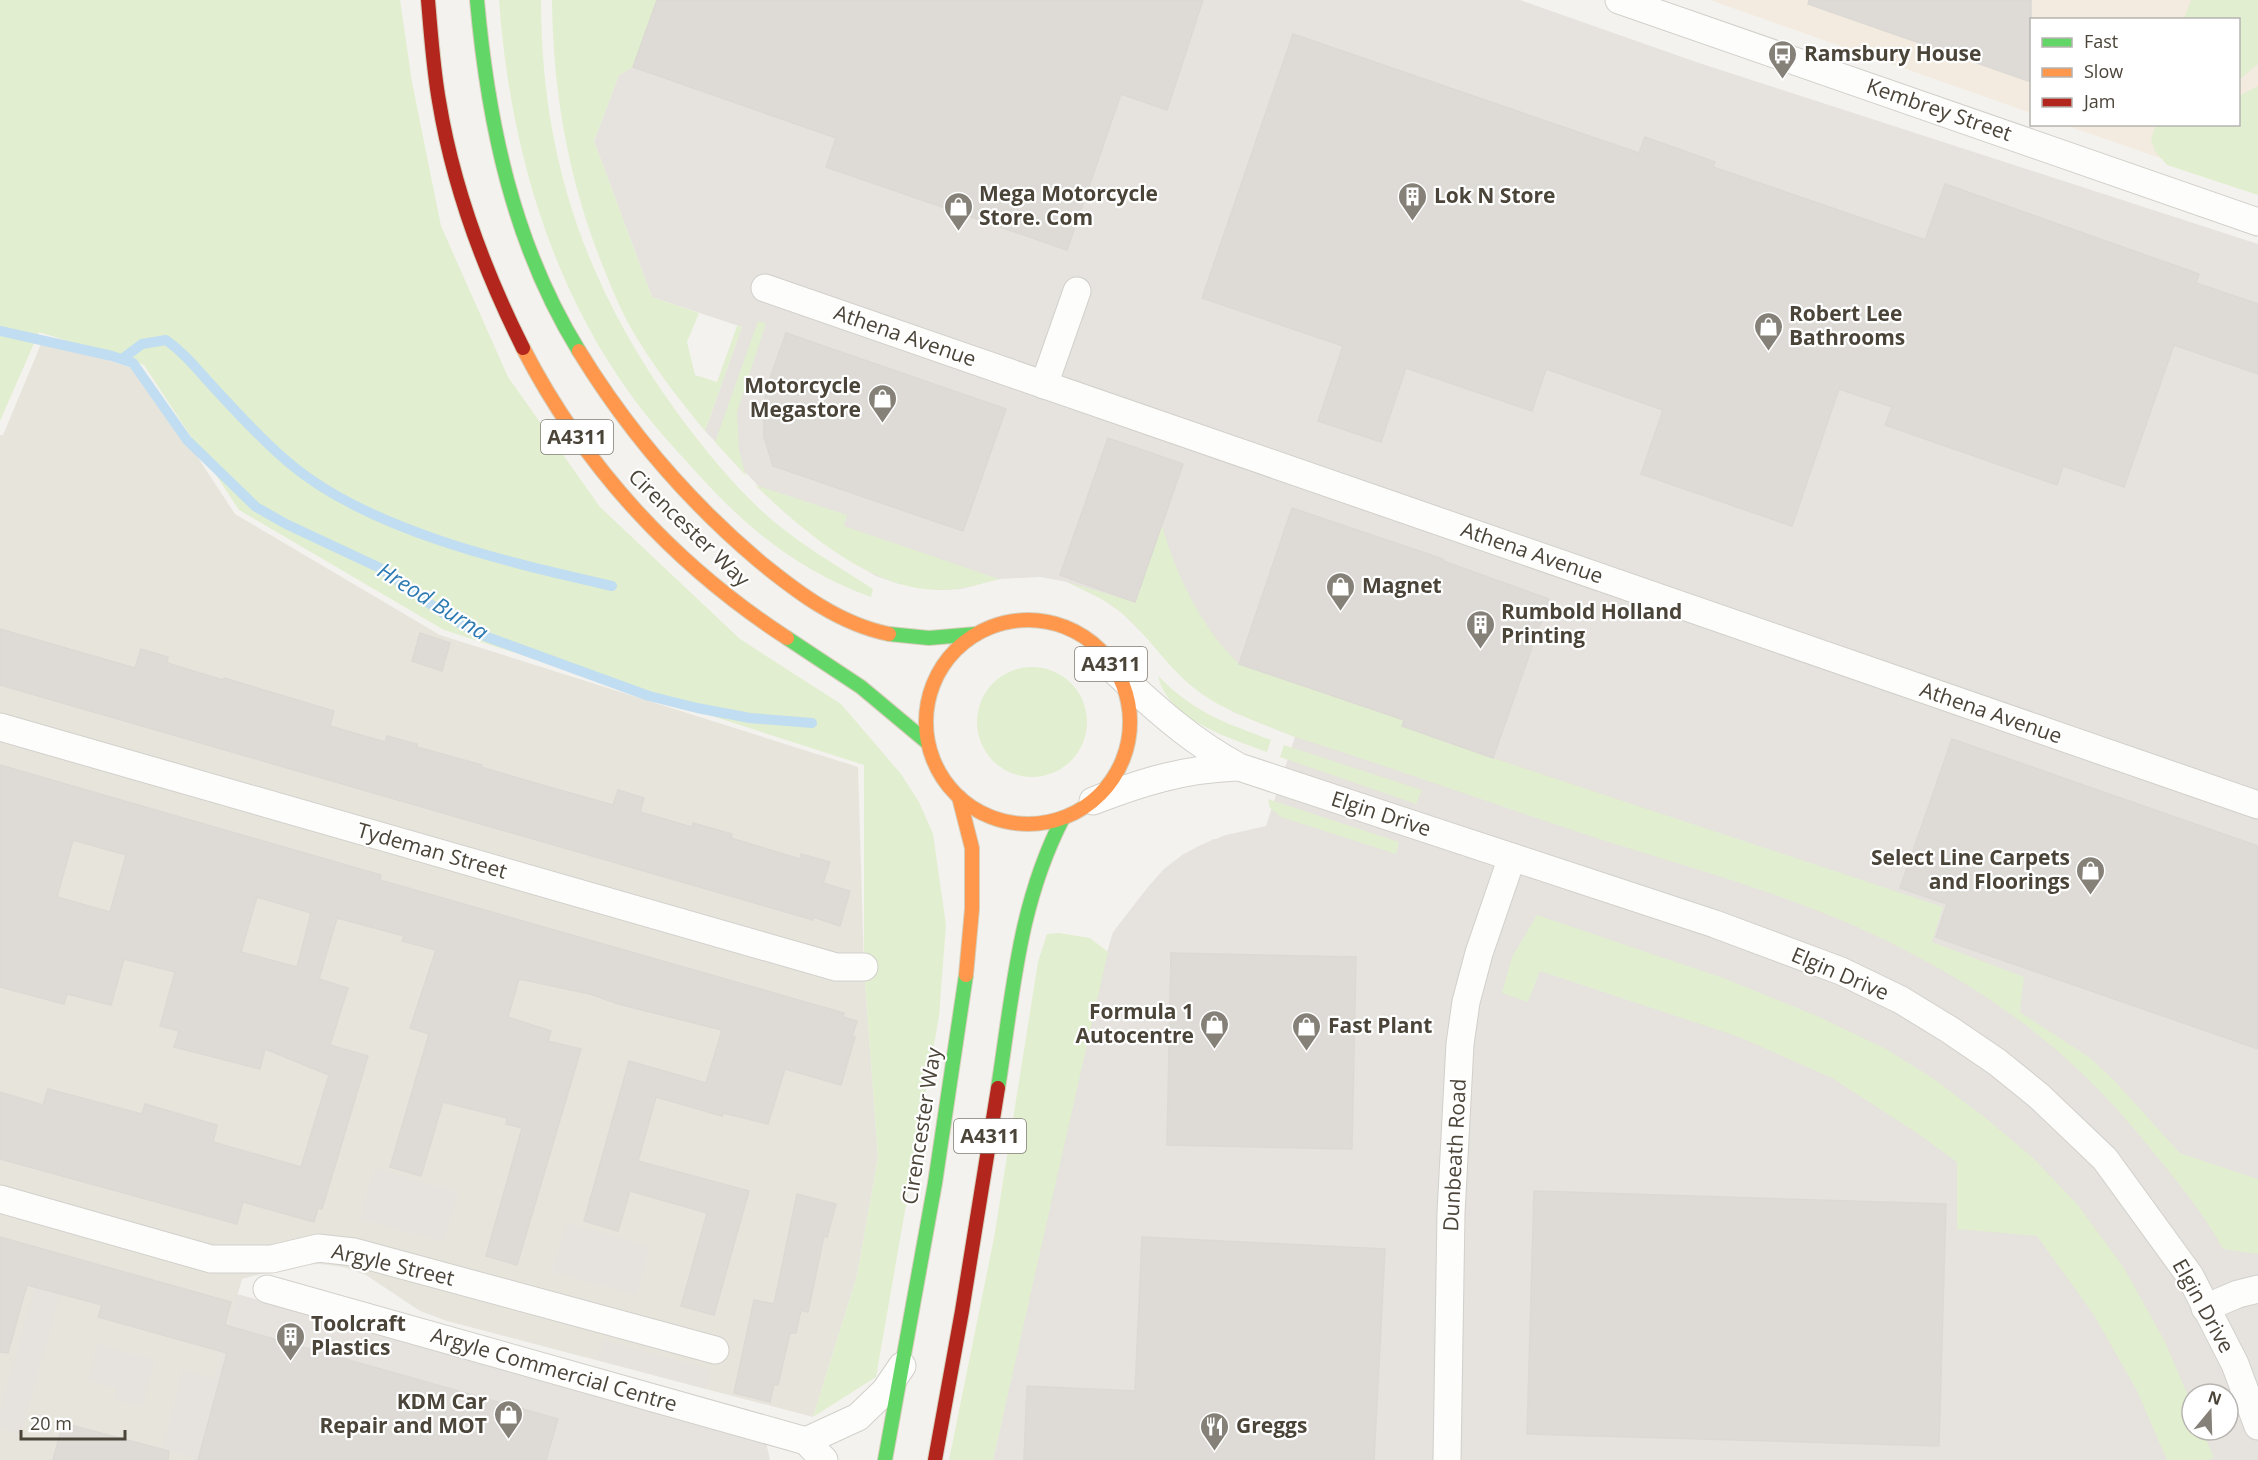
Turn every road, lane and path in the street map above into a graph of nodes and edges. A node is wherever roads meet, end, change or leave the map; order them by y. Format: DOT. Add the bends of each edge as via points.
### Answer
graph roads {
  1 [pos="428,0"];
  2 [pos="477,0"];
  3 [pos="1619,0"];
  4 [pos="2258,222"];
  5 [pos="765,288"];
  6 [pos="1077,291"];
  7 [pos="1044,385"];
  8 [pos="976,634"];
  9 [pos="1116,672"];
  10 [pos="0,727"];
  11 [pos="928,743"];
  12 [pos="1239,767"];
  13 [pos="959,797"];
  14 [pos="1093,801"];
  15 [pos="2258,805"];
  16 [pos="1063,818"];
  17 [pos="1512,857"];
  18 [pos="864,967"];
  19 [pos="0,1199"];
  20 [pos="267,1289"];
  21 [pos="2258,1289"];
  22 [pos="2205,1308"];
  23 [pos="716,1350"];
  24 [pos="904,1362"];
  25 [pos="2258,1426"];
  26 [pos="815,1450"];
  27 [pos="885,1460"];
  28 [pos="935,1460"];
  29 [pos="1447,1460"];
  1 -- 11 [label="main road, Cirencester Way / A4311" via="441,113 465,213 516,338 563,417 618,491 706,579 753,617 885,705"];
  2 -- 8 [label="main road, Cirencester Way / A4311" via="489,106 520,225 571,338 640,440 728,535 790,585 832,612 856,625 915,640"];
  3 -- 4 [label="street, Kembrey Street"];
  5 -- 7 [label="street, Athena Avenue"];
  6 -- 7 [label="street"];
  7 -- 15 [label="street, Athena Avenue"];
  8 -- 9 [label="main road, A4311" via="1011,621 1056,624 1088,639"];
  8 -- 11 [label="main road, A4311" via="949,657 935,680 926,710"];
  9 -- 12 [label="street, Elgin Drive" via="1177,728"];
  9 -- 14 [label="main road, A4311" via="1128,705 1128,741 1113,778"];
  10 -- 18 [label="street, Tydeman Street" via="836,967"];
  11 -- 13 [label="main road, A4311" via="941,775"];
  12 -- 14 [label="street, Elgin Drive" via="1168,775"];
  12 -- 17 [label="street, Elgin Drive"];
  13 -- 16 [label="main road, A4311" via="985,815 1007,822 1041,823"];
  13 -- 24 [label="main road, Cirencester Way / A4311" via="972,848 966,978"];
  14 -- 16 [label="main road, A4311"];
  16 -- 28 [label="main road, A4311" via="1039,869 1020,950"];
  17 -- 22 [label="street, Elgin Drive" via="1714,924 1840,971 1901,1000 1950,1030 2039,1096 2105,1159 2190,1276"];
  17 -- 29 [label="street, Dunbeath Road" via="1466,1002 1460,1044 1451,1213"];
  19 -- 23 [label="street, Argyle Street" via="211,1259 272,1259 318,1248 354,1252"];
  20 -- 26 [label="street, Argyle Commercial Centre"];
  21 -- 22 [label="street"];
  22 -- 25 [label="street, Elgin Drive" via="2235,1364"];
  24 -- 26 [label="street, Argyle Commercial Centre" via="885,1391"];
  24 -- 27 [label="main road, Cirencester Way / A4311"];
}
